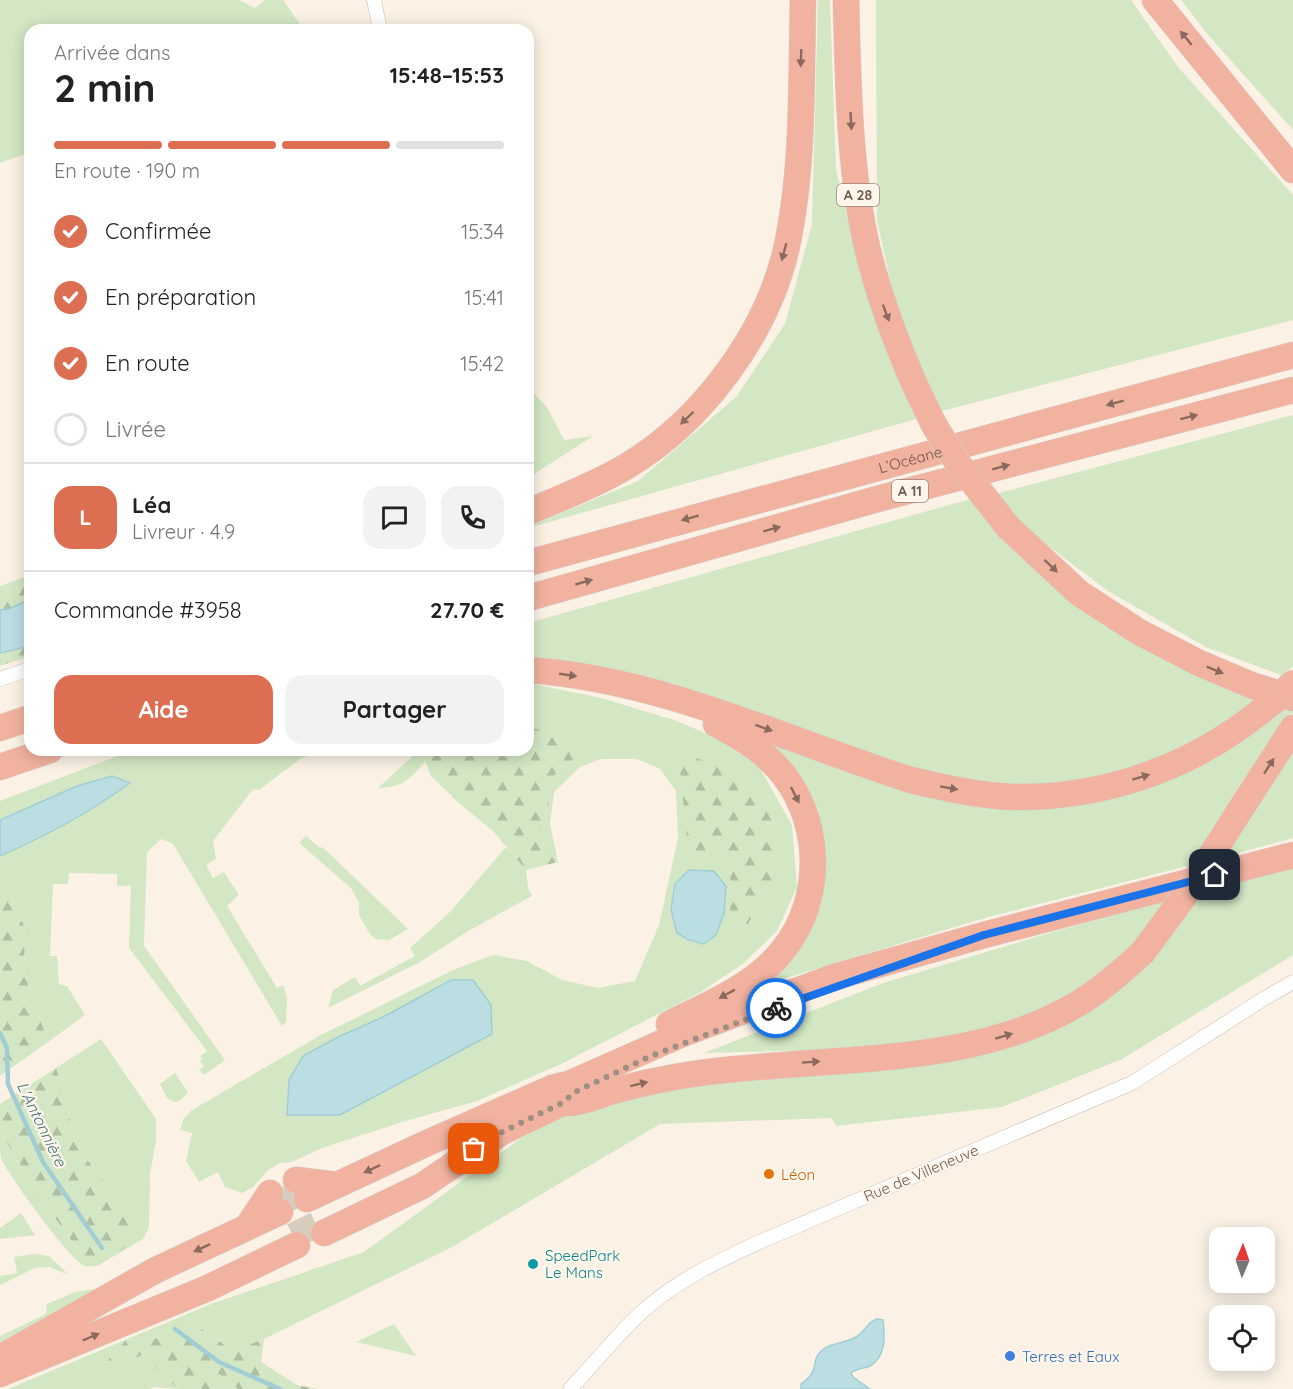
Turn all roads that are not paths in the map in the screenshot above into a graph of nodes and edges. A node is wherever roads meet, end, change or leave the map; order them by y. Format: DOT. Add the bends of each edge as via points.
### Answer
graph roads {
  1 [pos="374,0"];
  2 [pos="803,0"];
  3 [pos="846,0"];
  4 [pos="1155,0"];
  5 [pos="379,24"];
  6 [pos="1216,76"];
  7 [pos="1293,146"];
  8 [pos="1293,170"];
  9 [pos="1293,355"];
  10 [pos="1293,390"];
  11 [pos="534,509"];
  12 [pos="534,561"];
  13 [pos="534,596"];
  14 [pos="24,671"];
  15 [pos="534,671"];
  16 [pos="0,679"];
  17 [pos="607,682"];
  18 [pos="1293,683"];
  19 [pos="1284,699"];
  20 [pos="24,720"];
  21 [pos="1293,728"];
  22 [pos="0,729"];
  23 [pos="33,756"];
  24 [pos="0,767"];
  25 [pos="1293,855"];
  26 [pos="1293,982"];
  27 [pos="557,1096"];
  28 [pos="356,1218"];
  29 [pos="265,1261"];
  30 [pos="0,1358"];
  31 [pos="0,1374"];
  32 [pos="570,1389"];
  1 -- 5 [label="street"];
  2 -- 11 [label="highway, one-way" via="793,206 786,251 753,334 704,402 671,434 628,466"];
  3 -- 19 [label="highway, A 28, one-way, bridge" via="852,133 867,250 882,303 913,381 957,462 1008,526 1079,593 1139,632"];
  6 -- 4 [label="highway, one-way"];
  6 -- 7 [label="highway" via="1233,80"];
  6 -- 8 [label="highway"];
  9 -- 12 [label="highway, L’Océane / A 11, one-way"];
  13 -- 10 [label="highway, A 11, one-way" via="881,498"];
  14 -- 16 [label="street"];
  15 -- 17 [label="highway, one-way"];
  17 -- 19 [label="highway, one-way" via="698,705 911,780 1014,796 1090,790 1157,772 1227,736"];
  17 -- 27 [label="highway, one-way" via="621,693 716,724 762,753 788,782 805,814 812,844 813,875 800,921 784,949 761,972 731,993 566,1076"];
  18 -- 19 [label="highway, bridge"];
  20 -- 22 [label="highway"];
  27 -- 21 [label="highway, one-way, bridge" via="575,1102 693,1074 921,1052 988,1041 1065,1011 1095,993 1143,952 1186,894"];
  23 -- 24 [label="highway"];
  25 -- 27 [label="highway" via="827,980 682,1034 569,1084"];
  26 -- 32 [label="street, Rue de Villeneuve" via="1132,1083 705,1268 644,1310"];
  27 -- 28 [label="highway" via="422,1186"];
  27 -- 28 [label="highway, one-way" via="338,1185 310,1207"];
  28 -- 29 [label="highway" via="330,1244 304,1257"];
  29 -- 30 [label="highway, one-way" via="284,1219 248,1227 156,1270"];
  31 -- 29 [label="highway, one-way"];
}
